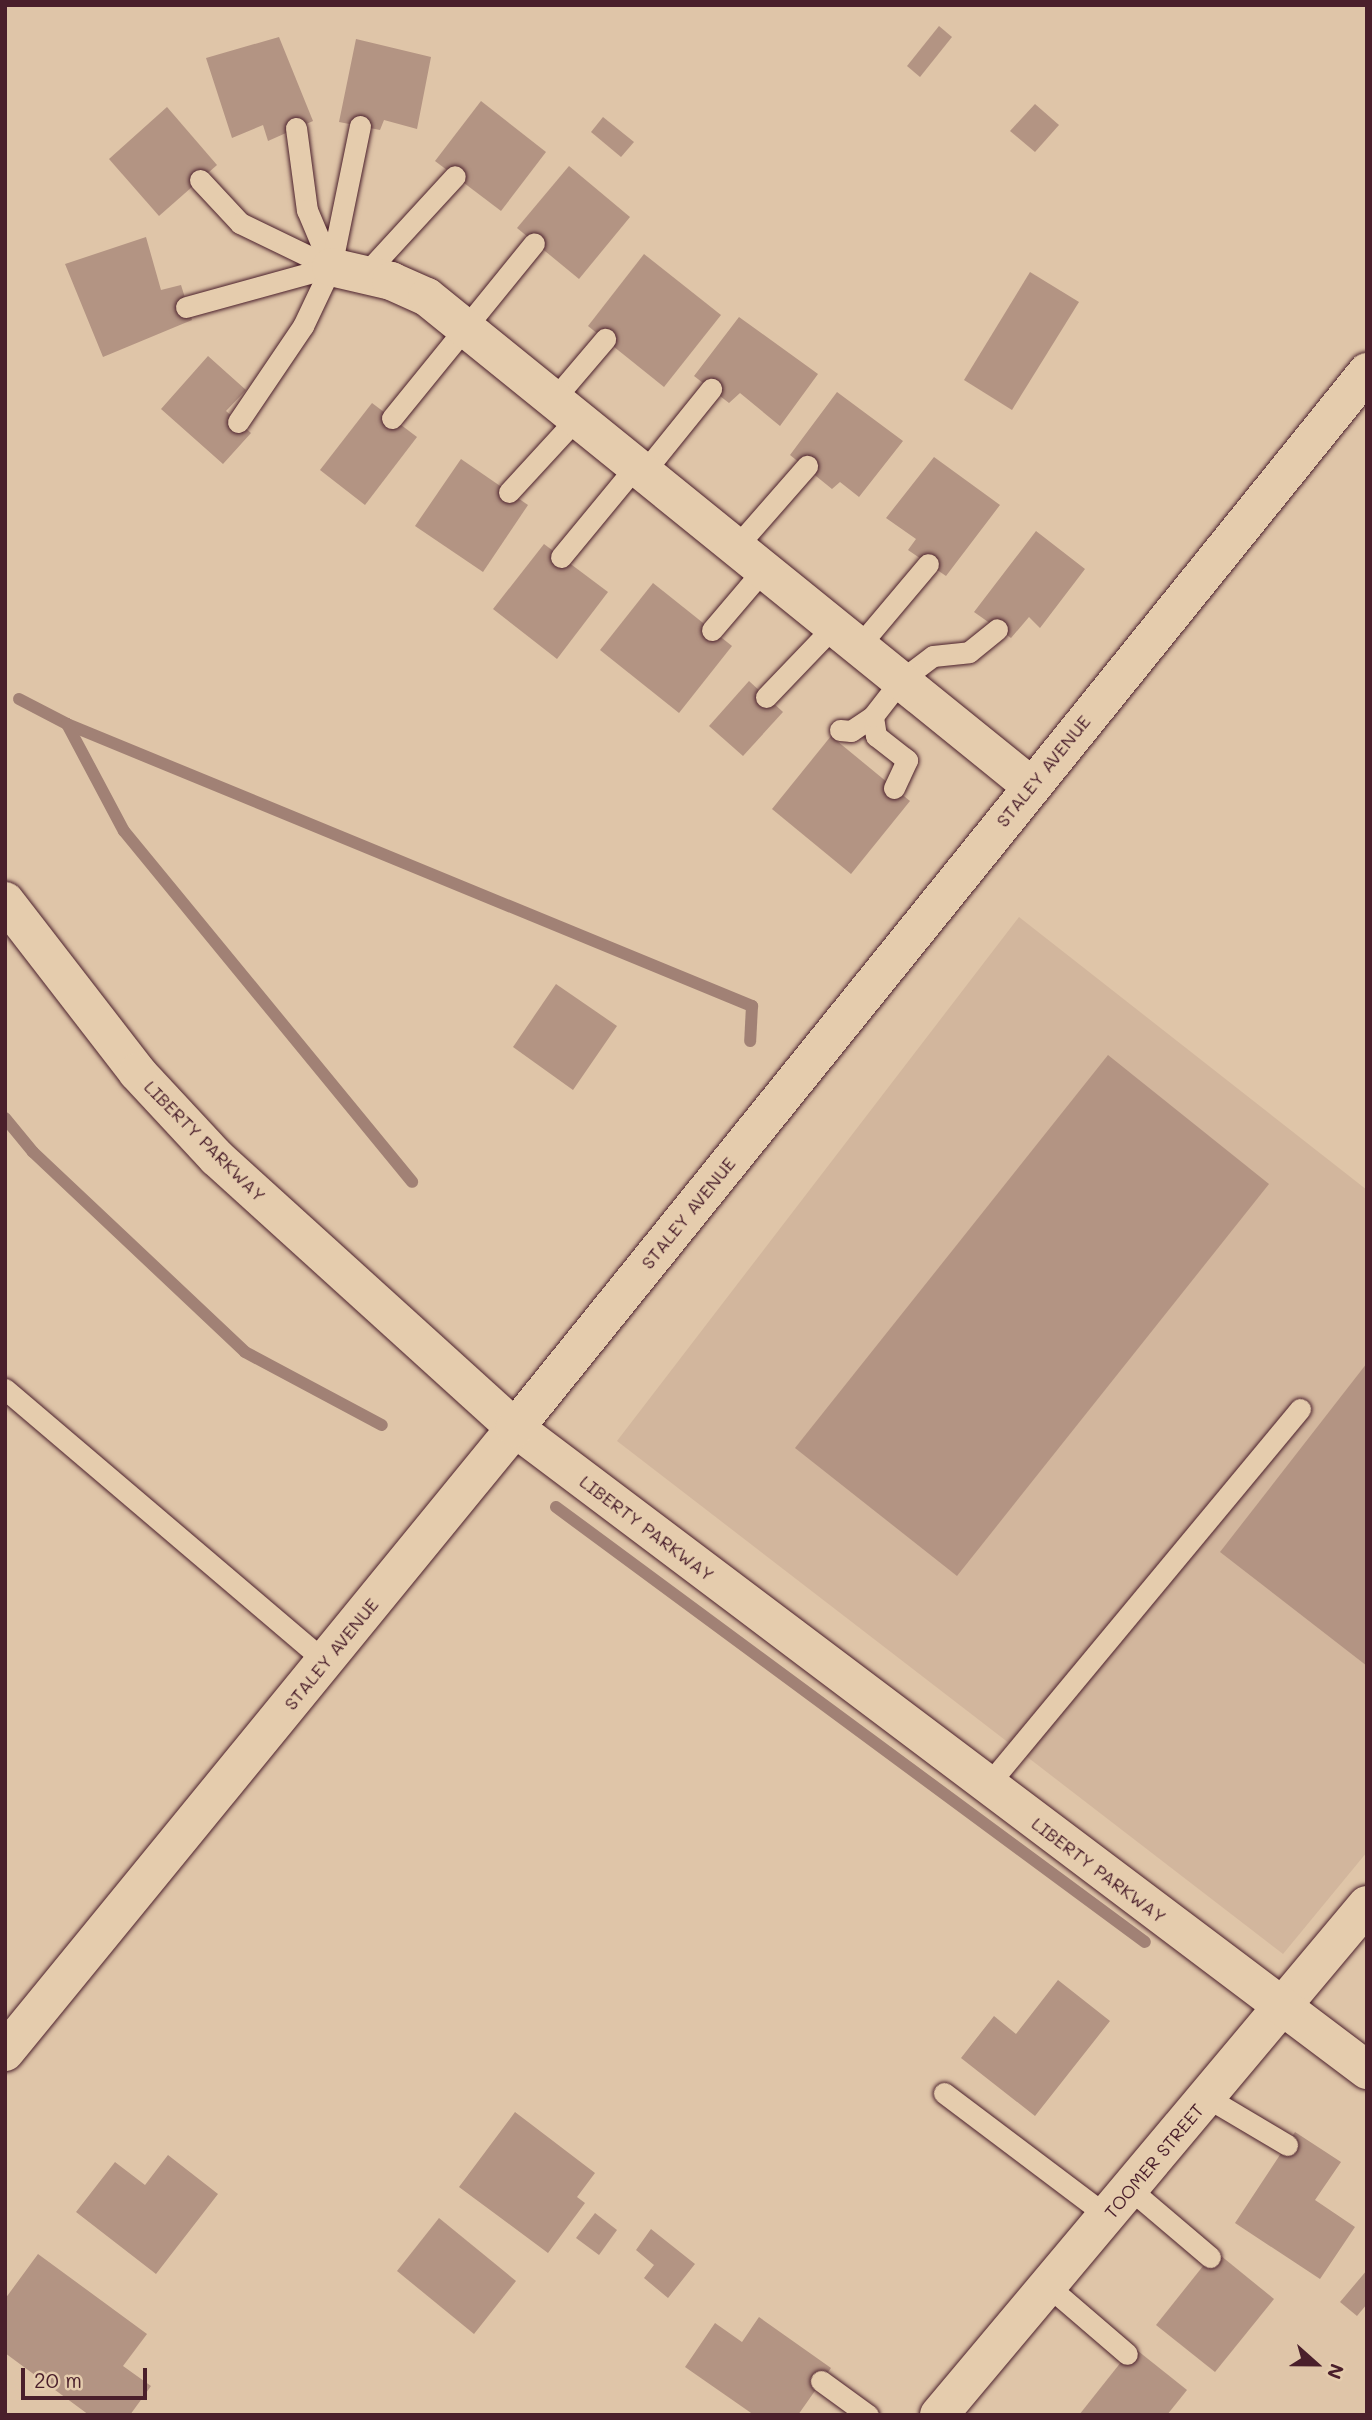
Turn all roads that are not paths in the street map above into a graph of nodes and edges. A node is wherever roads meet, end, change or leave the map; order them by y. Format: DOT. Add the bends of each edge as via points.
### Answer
graph roads {
  1 [pos="360,126"];
  2 [pos="296,128"];
  3 [pos="455,176"];
  4 [pos="201,180"];
  5 [pos="534,243"];
  6 [pos="348,271"];
  7 [pos="186,307"];
  8 [pos="467,329"];
  9 [pos="605,339"];
  10 [pos="1367,372"];
  11 [pos="711,389"];
  12 [pos="565,409"];
  13 [pos="392,418"];
  14 [pos="238,422"];
  15 [pos="807,466"];
  16 [pos="640,469"];
  17 [pos="509,492"];
  18 [pos="561,557"];
  19 [pos="750,558"];
  20 [pos="928,564"];
  21 [pos="998,629"];
  22 [pos="712,630"];
  23 [pos="846,636"];
  24 [pos="901,680"];
  25 [pos="766,697"];
  26 [pos="873,716"];
  27 [pos="840,730"];
  28 [pos="1031,786"];
  29 [pos="894,788"];
  30 [pos="5,901"];
  31 [pos="5,1389"];
  32 [pos="1300,1409"];
  33 [pos="516,1428"];
  34 [pos="325,1661"];
  35 [pos="987,1786"];
  36 [pos="1367,1905"];
  37 [pos="1283,2009"];
  38 [pos="5,2052"];
  39 [pos="1367,2070"];
  40 [pos="944,2093"];
  41 [pos="1208,2098"];
  42 [pos="1287,2145"];
  43 [pos="1119,2203"];
  44 [pos="1210,2258"];
  45 [pos="1048,2286"];
  46 [pos="1127,2354"];
  47 [pos="821,2381"];
  48 [pos="868,2415"];
  49 [pos="939,2415"];
  1 -- 6 [label="lane"];
  2 -- 6 [label="lane" via="307,210"];
  3 -- 6 [label="lane"];
  4 -- 6 [label="lane" via="240,223"];
  5 -- 8 [label="lane"];
  6 -- 7 [label="lane"];
  6 -- 8 [label="street" via="427,297"];
  6 -- 14 [label="lane"];
  8 -- 12 [label="street"];
  8 -- 13 [label="lane"];
  9 -- 12 [label="lane"];
  10 -- 28 [label="street, STALEY AVENUE"];
  11 -- 16 [label="lane"];
  12 -- 16 [label="street"];
  12 -- 17 [label="lane"];
  15 -- 19 [label="lane"];
  16 -- 18 [label="lane"];
  16 -- 19 [label="street"];
  19 -- 22 [label="lane"];
  19 -- 23 [label="street"];
  20 -- 23 [label="lane"];
  21 -- 24 [label="lane" via="969,652 933,656"];
  23 -- 24 [label="street"];
  23 -- 25 [label="lane"];
  24 -- 26 [label="lane"];
  24 -- 28 [label="street"];
  26 -- 27 [label="lane" via="851,731"];
  26 -- 29 [label="lane" via="876,736 907,760"];
  28 -- 33 [label="street, STALEY AVENUE"];
  30 -- 33 [label="street, LIBERTY PARKWAY" via="137,1072 217,1158"];
  31 -- 34 [label="lane"];
  32 -- 35 [label="lane"];
  33 -- 34 [label="street, STALEY AVENUE"];
  33 -- 35 [label="street, LIBERTY PARKWAY"];
  34 -- 38 [label="street, STALEY AVENUE"];
  35 -- 37 [label="street, LIBERTY PARKWAY"];
  36 -- 37 [label="street, TOOMER STREET"];
  37 -- 39 [label="street, LIBERTY PARKWAY"];
  37 -- 41 [label="street, TOOMER STREET"];
  40 -- 43 [label="lane"];
  41 -- 42 [label="lane"];
  41 -- 43 [label="street, TOOMER STREET"];
  43 -- 44 [label="lane"];
  43 -- 45 [label="street, TOOMER STREET"];
  45 -- 46 [label="lane"];
  45 -- 49 [label="street, TOOMER STREET"];
  47 -- 48 [label="lane"];
}
